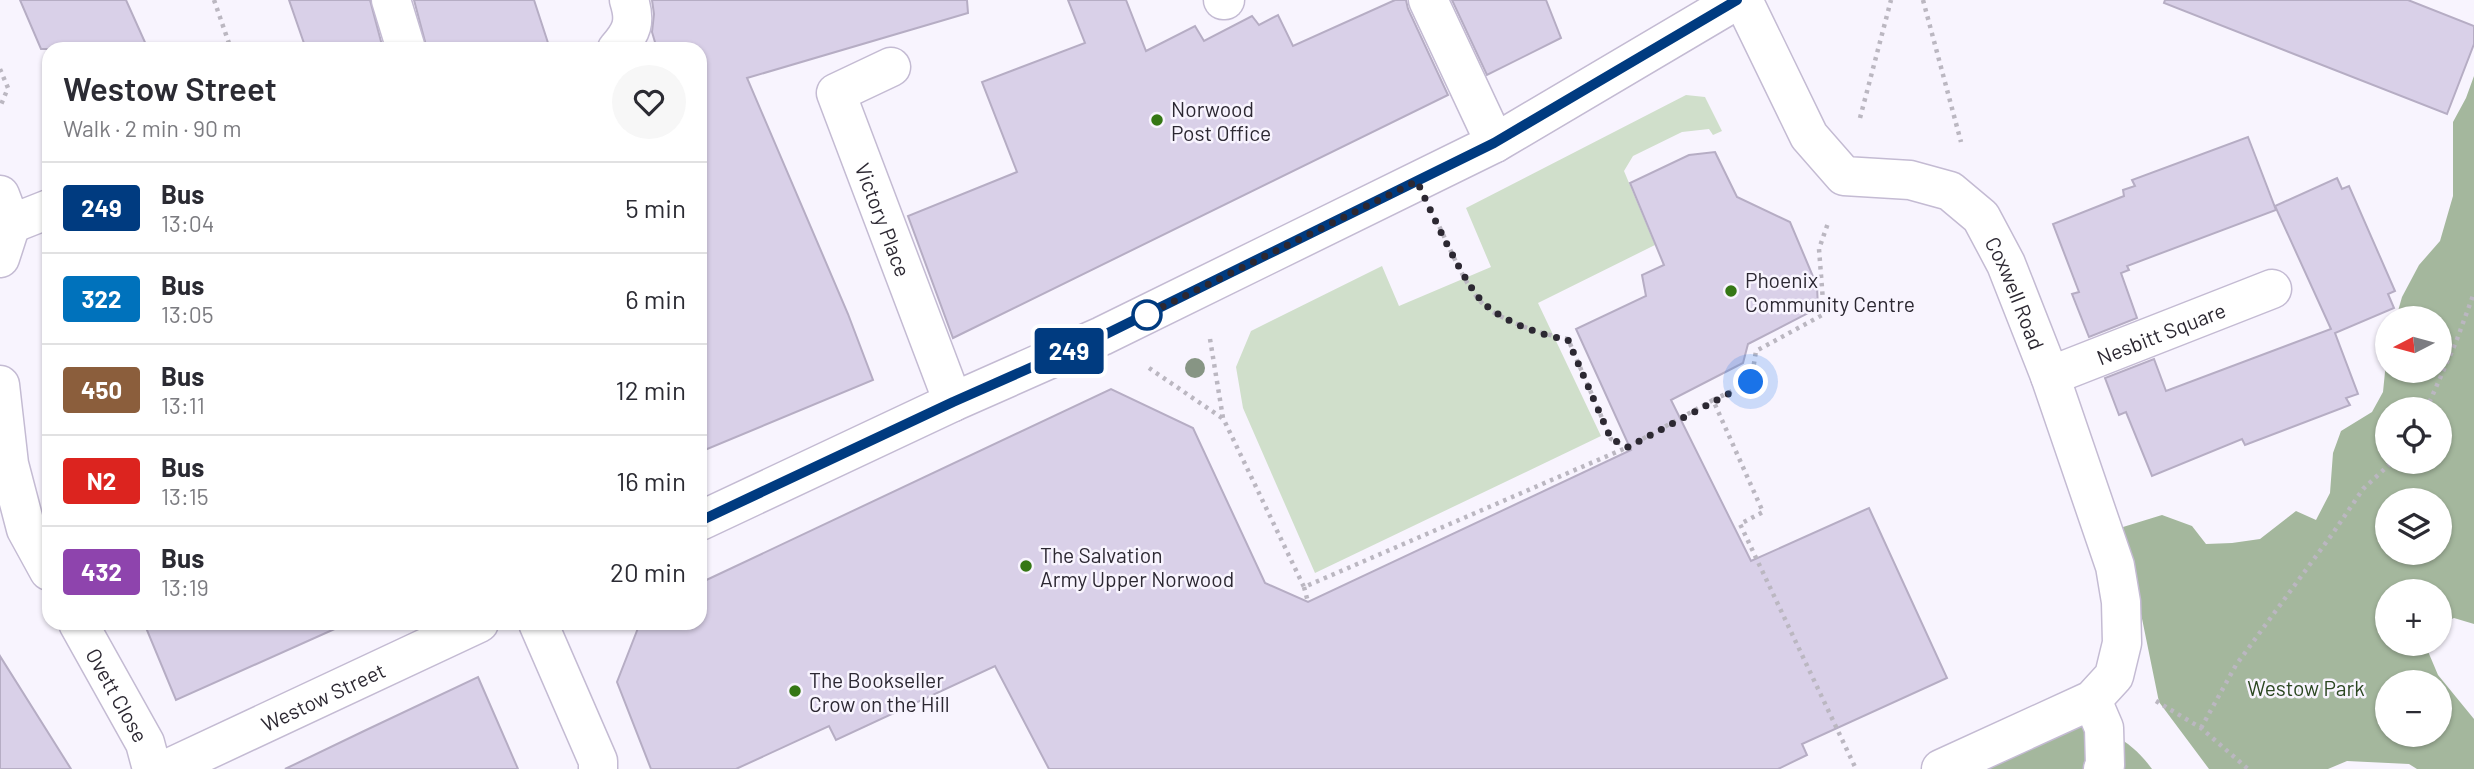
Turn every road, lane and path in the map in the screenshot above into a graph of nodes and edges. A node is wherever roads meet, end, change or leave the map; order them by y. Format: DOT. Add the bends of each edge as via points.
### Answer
graph roads {
  1 [pos="214,0"];
  2 [pos="391,0"];
  3 [pos="629,0"];
  4 [pos="1428,0"];
  5 [pos="1740,0"];
  6 [pos="1891,0"];
  7 [pos="1923,0"];
  8 [pos="229,42"];
  9 [pos="404,42"];
  10 [pos="623,42"];
  11 [pos="891,67"];
  12 [pos="0,69"];
  13 [pos="0,107"];
  14 [pos="1494,143"];
  15 [pos="1844,176"];
  16 [pos="1417,181"];
  17 [pos="42,212"];
  18 [pos="1981,217"];
  19 [pos="4,226"];
  20 [pos="1202,288"];
  21 [pos="2272,289"];
  22 [pos="2474,293"];
  23 [pos="1102,336"];
  24 [pos="2050,376"];
  25 [pos="0,385"];
  26 [pos="2432,397"];
  27 [pos="1713,400"];
  28 [pos="953,402"];
  29 [pos="1223,418"];
  30 [pos="1628,447"];
  31 [pos="2379,474"];
  32 [pos="707,518"];
  33 [pos="42,558"];
  34 [pos="1304,587"];
  35 [pos="1308,601"];
  36 [pos="82,630"];
  37 [pos="541,630"];
  38 [pos="441,631"];
  39 [pos="2092,699"];
  40 [pos="152,769"];
  41 [pos="167,769"];
  42 [pos="598,769"];
  43 [pos="1856,769"];
  44 [pos="1941,769"];
  45 [pos="2103,769"];
  46 [pos="2248,769"];
  1 -- 8 [label="path"];
  2 -- 9 [label="street"];
  3 -- 10 [label="street" via="634,15"];
  4 -- 14 [label="street"];
  5 -- 14 [label="street"];
  5 -- 15 [label="street" via="1809,136"];
  6 -- 15 [label="path"];
  7 -- 18 [label="path"];
  11 -- 28 [label="street, Victory Place" via="836,93"];
  12 -- 13 [label="path" via="8,88"];
  14 -- 16 [label="street"];
  15 -- 18 [label="street, Coxwell Road" via="1910,180 1950,191"];
  15 -- 27 [label="path" via="1819,249 1824,314 1756,351 1751,382"];
  16 -- 20 [label="street"];
  16 -- 30 [label="path" via="1471,288 1486,307 1550,337 1568,340 1611,439"];
  17 -- 19 [label="street"];
  18 -- 24 [label="street, Coxwell Road" via="2006,264"];
  20 -- 23 [label="street"];
  20 -- 29 [label="path"];
  21 -- 24 [label="street, Nesbitt Square"];
  22 -- 26 [label="path"];
  23 -- 28 [label="street"];
  23 -- 29 [label="path"];
  24 -- 39 [label="street, Coxwell Road" via="2115,566 2121,602 2122,643 2114,676"];
  25 -- 33 [label="street" via="9,464 26,529"];
  27 -- 30 [label="path"];
  27 -- 43 [label="path" via="1763,512 1740,524"];
  28 -- 32 [label="street"];
  29 -- 34 [label="path"];
  30 -- 34 [label="path"];
  31 -- 46 [label="path" via="2363,489 2236,665 2202,728"];
  34 -- 35 [label="path"];
  36 -- 40 [label="street, Ovett Close" via="145,743"];
  37 -- 42 [label="street"];
  38 -- 41 [label="street, Westow Street"];
  39 -- 44 [label="street"];
  39 -- 45 [label="street" via="2104,728"];
}
